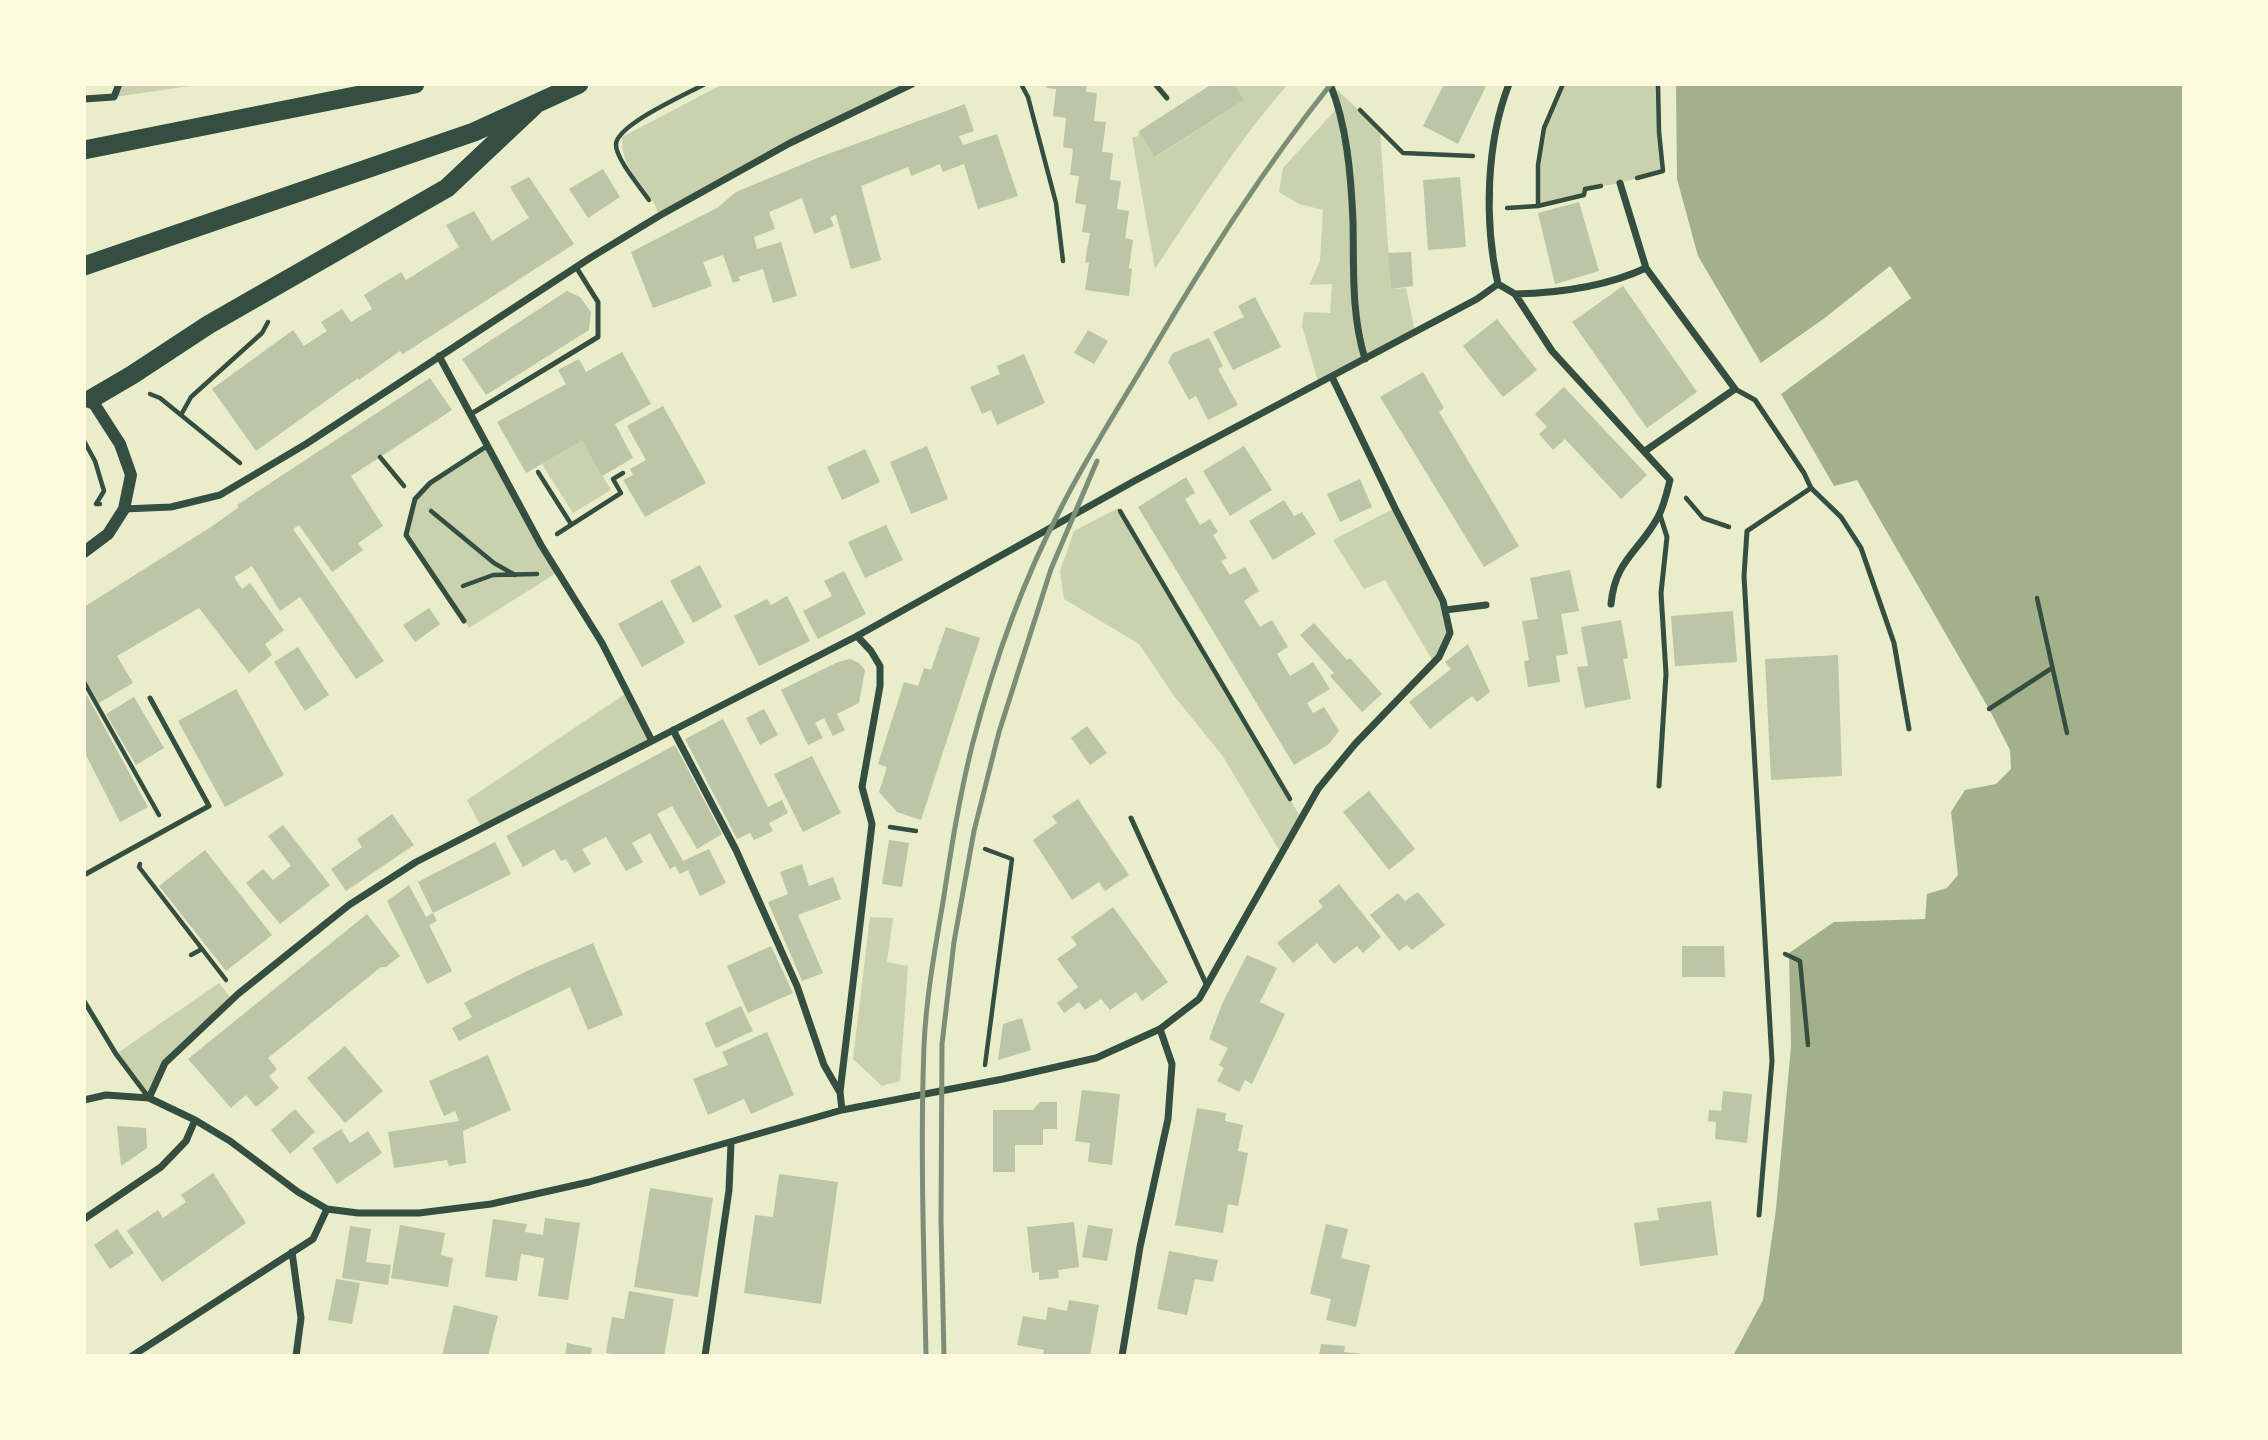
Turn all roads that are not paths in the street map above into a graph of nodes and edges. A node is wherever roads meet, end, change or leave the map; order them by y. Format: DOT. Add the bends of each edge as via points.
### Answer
graph roads {
  1 [pos="119,84"];
  2 [pos="415,84"];
  3 [pos="579,84"];
  4 [pos="912,84"];
  5 [pos="1155,84"];
  6 [pos="1330,84"];
  7 [pos="1509,84"];
  8 [pos="1167,98"];
  9 [pos="84,99"];
  10 [pos="534,106"];
  11 [pos="84,150"];
  12 [pos="1620,183"];
  13 [pos="84,266"];
  14 [pos="576,267"];
  15 [pos="1646,268"];
  16 [pos="1498,284"];
  17 [pos="1515,295"];
  18 [pos="439,356"];
  19 [pos="1365,359"];
  20 [pos="1332,377"];
  21 [pos="1735,389"];
  22 [pos="91,399"];
  23 [pos="471,414"];
  24 [pos="488,446"];
  25 [pos="1645,451"];
  26 [pos="1811,488"];
  27 [pos="124,509"];
  28 [pos="1660,515"];
  29 [pos="84,552"];
  30 [pos="1611,604"];
  31 [pos="1486,605"];
  32 [pos="1445,610"];
  33 [pos="464,621"];
  34 [pos="857,636"];
  35 [pos="150,698"];
  36 [pos="1909,729"];
  37 [pos="673,730"];
  38 [pos="651,739"];
  39 [pos="1659,786"];
  40 [pos="1131,818"];
  41 [pos="84,874"];
  42 [pos="1207,986"];
  43 [pos="84,1001"];
  44 [pos="1160,1030"];
  45 [pos="840,1092"];
  46 [pos="149,1098"];
  47 [pos="84,1100"];
  48 [pos="842,1110"];
  49 [pos="195,1120"];
  50 [pos="731,1143"];
  51 [pos="327,1209"];
  52 [pos="1759,1215"];
  53 [pos="84,1219"];
  54 [pos="292,1252"];
  55 [pos="132,1356"];
  56 [pos="296,1356"];
  57 [pos="705,1356"];
  58 [pos="1122,1356"];
  1 -- 9 [label="street" via="114,97"];
  2 -- 11 [label="highway"];
  3 -- 10 [label="highway"];
  4 -- 14 [label="street" via="790,143"];
  5 -- 8 [label="lane"];
  6 -- 19 [label="street" via="1346,149 1353,287"];
  7 -- 16 [label="street" via="1492,157 1490,248"];
  10 -- 13 [label="highway" via="448,141"];
  10 -- 22 [label="highway" via="447,188 208,325"];
  12 -- 15 [label="street"];
  14 -- 18 [label="street"];
  14 -- 23 [label="lane" via="598,302 598,337"];
  15 -- 17 [label="street" via="1558,293"];
  15 -- 21 [label="street"];
  16 -- 17 [label="street"];
  16 -- 19 [label="street"];
  17 -- 25 [label="street" via="1552,351"];
  18 -- 23 [label="street"];
  18 -- 27 [label="street" via="220,495 171,507"];
  19 -- 20 [label="street"];
  20 -- 32 [label="street"];
  20 -- 34 [label="street"];
  21 -- 25 [label="street"];
  21 -- 26 [label="lane" via="1755,400"];
  22 -- 27 [label="street" via="120,444 131,475"];
  23 -- 24 [label="street"];
  24 -- 33 [label="lane" via="430,483 415,499 406,535"];
  24 -- 38 [label="street" via="541,545 602,643"];
  25 -- 28 [label="street" via="1670,480"];
  26 -- 36 [label="lane" via="1841,517 1861,548 1894,643"];
  26 -- 52 [label="lane" via="1747,531 1747,652 1772,1061"];
  27 -- 29 [label="street" via="108,534"];
  28 -- 30 [label="street" via="1623,562"];
  28 -- 39 [label="lane" via="1667,537 1661,593 1666,674"];
  31 -- 32 [label="street"];
  32 -- 42 [label="street" via="1450,633 1439,657 1318,789"];
  34 -- 37 [label="street"];
  34 -- 45 [label="street" via="880,666 880,686 862,787 872,824"];
  35 -- 41 [label="lane" via="209,806"];
  37 -- 38 [label="street"];
  37 -- 45 [label="street" via="736,850 797,986 824,1065"];
  38 -- 46 [label="street" via="416,862 349,905 238,994 165,1063"];
  40 -- 42 [label="lane"];
  42 -- 44 [label="street" via="1199,999"];
  43 -- 46 [label="lane"];
  44 -- 48 [label="street" via="1096,1058"];
  44 -- 58 [label="street" via="1172,1064 1168,1119"];
  45 -- 48 [label="street"];
  46 -- 47 [label="street" via="106,1095"];
  46 -- 49 [label="street"];
  48 -- 50 [label="street"];
  49 -- 51 [label="street"];
  49 -- 53 [label="street" via="186,1141 161,1167"];
  50 -- 51 [label="street" via="491,1205 419,1213"];
  50 -- 57 [label="street" via="729,1190"];
  51 -- 54 [label="street" via="313,1239"];
  54 -- 55 [label="street"];
  54 -- 56 [label="street" via="301,1318"];
}
